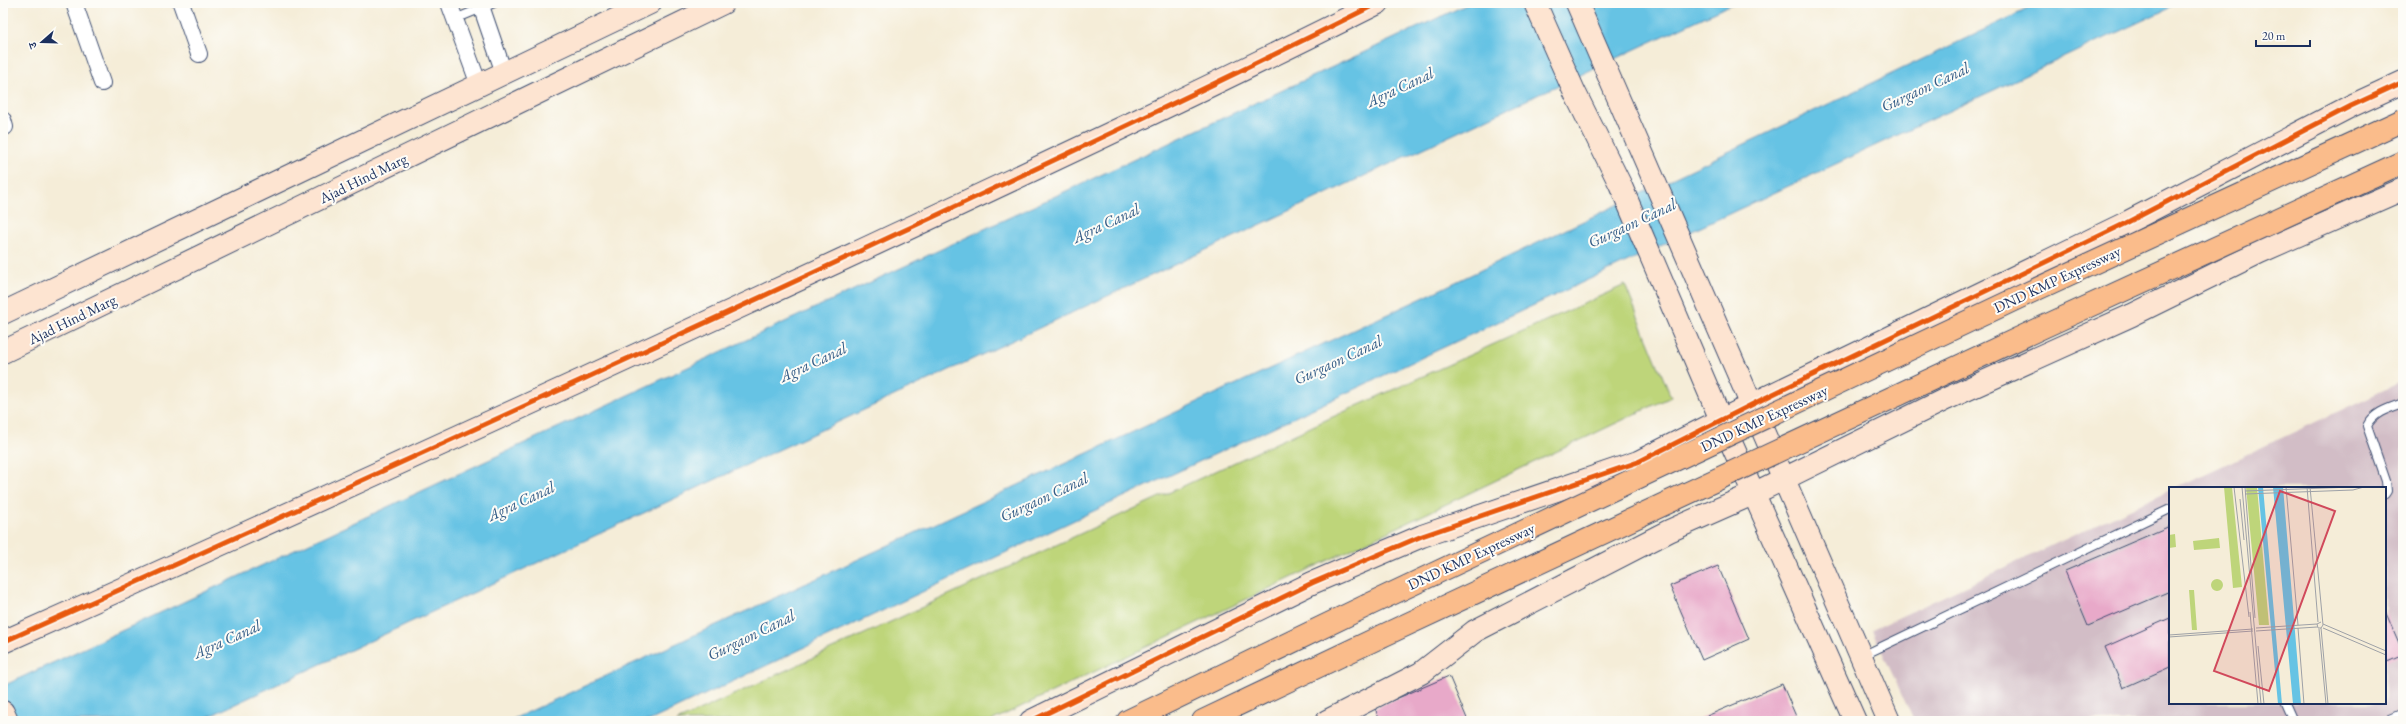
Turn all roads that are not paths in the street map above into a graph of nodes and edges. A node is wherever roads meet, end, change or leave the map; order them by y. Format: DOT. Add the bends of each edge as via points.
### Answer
graph roads {
  1 [pos="74,3"];
  2 [pos="181,3"];
  3 [pos="449,3"];
  4 [pos="650,3"];
  5 [pos="723,3"];
  6 [pos="1378,3"];
  7 [pos="1535,3"];
  8 [pos="1577,3"];
  9 [pos="485,5"];
  10 [pos="455,19"];
  11 [pos="199,54"];
  12 [pos="504,73"];
  13 [pos="2403,82"];
  14 [pos="102,83"];
  15 [pos="479,85"];
  16 [pos="2403,120"];
  17 [pos="1629,124"];
  18 [pos="1597,137"];
  19 [pos="2403,162"];
  20 [pos="2403,189"];
  21 [pos="3,313"];
  22 [pos="3,352"];
  23 [pos="2403,403"];
  24 [pos="1752,404"];
  25 [pos="1721,420"];
  26 [pos="1784,479"];
  27 [pos="2386,492"];
  28 [pos="1755,493"];
  29 [pos="2169,509"];
  30 [pos="3,642"];
  31 [pos="1860,657"];
  32 [pos="2285,704"];
  33 [pos="3,712"];
  34 [pos="2403,713"];
  35 [pos="7,721"];
  36 [pos="1031,721"];
  37 [pos="1128,721"];
  38 [pos="1203,721"];
  39 [pos="1327,721"];
  40 [pos="1855,721"];
  41 [pos="1889,721"];
  42 [pos="2293,721"];
  43 [pos="2386,721"];
  1 -- 14 [label="street"];
  2 -- 11 [label="street"];
  3 -- 10 [label="street"];
  4 -- 12 [label="street"];
  5 -- 22 [label="street, Ajad Hind Marg"];
  6 -- 30 [label="street" via="1214,85 736,309 303,508"];
  7 -- 18 [label="street"];
  8 -- 17 [label="street"];
  9 -- 10 [label="lane"];
  9 -- 12 [label="street"];
  10 -- 15 [label="street"];
  12 -- 15 [label="street"];
  13 -- 24 [label="street" via="2351,106 2126,223"];
  15 -- 21 [label="street"];
  16 -- 37 [label="highway, DND KMP Expressway, bridge" via="2026,294"];
  17 -- 18 [label="street"];
  17 -- 24 [label="street"];
  18 -- 25 [label="street" via="1620,184"];
  19 -- 38 [label="highway, bridge" via="2040,328"];
  20 -- 26 [label="street" via="2260,252 2132,315 1946,399"];
  23 -- 27 [label="lane" via="2377,414 2371,418 2367,426 2386,481"];
  24 -- 25 [label="street"];
  24 -- 26 [label="street"];
  25 -- 28 [label="street"];
  25 -- 36 [label="street" via="1638,462 1422,536 1312,583"];
  26 -- 28 [label="street"];
  26 -- 31 [label="street"];
  28 -- 39 [label="street" via="1669,531 1475,631 1421,673"];
  28 -- 40 [label="street"];
  29 -- 31 [label="lane"];
  31 -- 41 [label="street"];
  32 -- 42 [label="lane"];
  33 -- 35 [label="street"];
  34 -- 43 [label="lane"];
}
